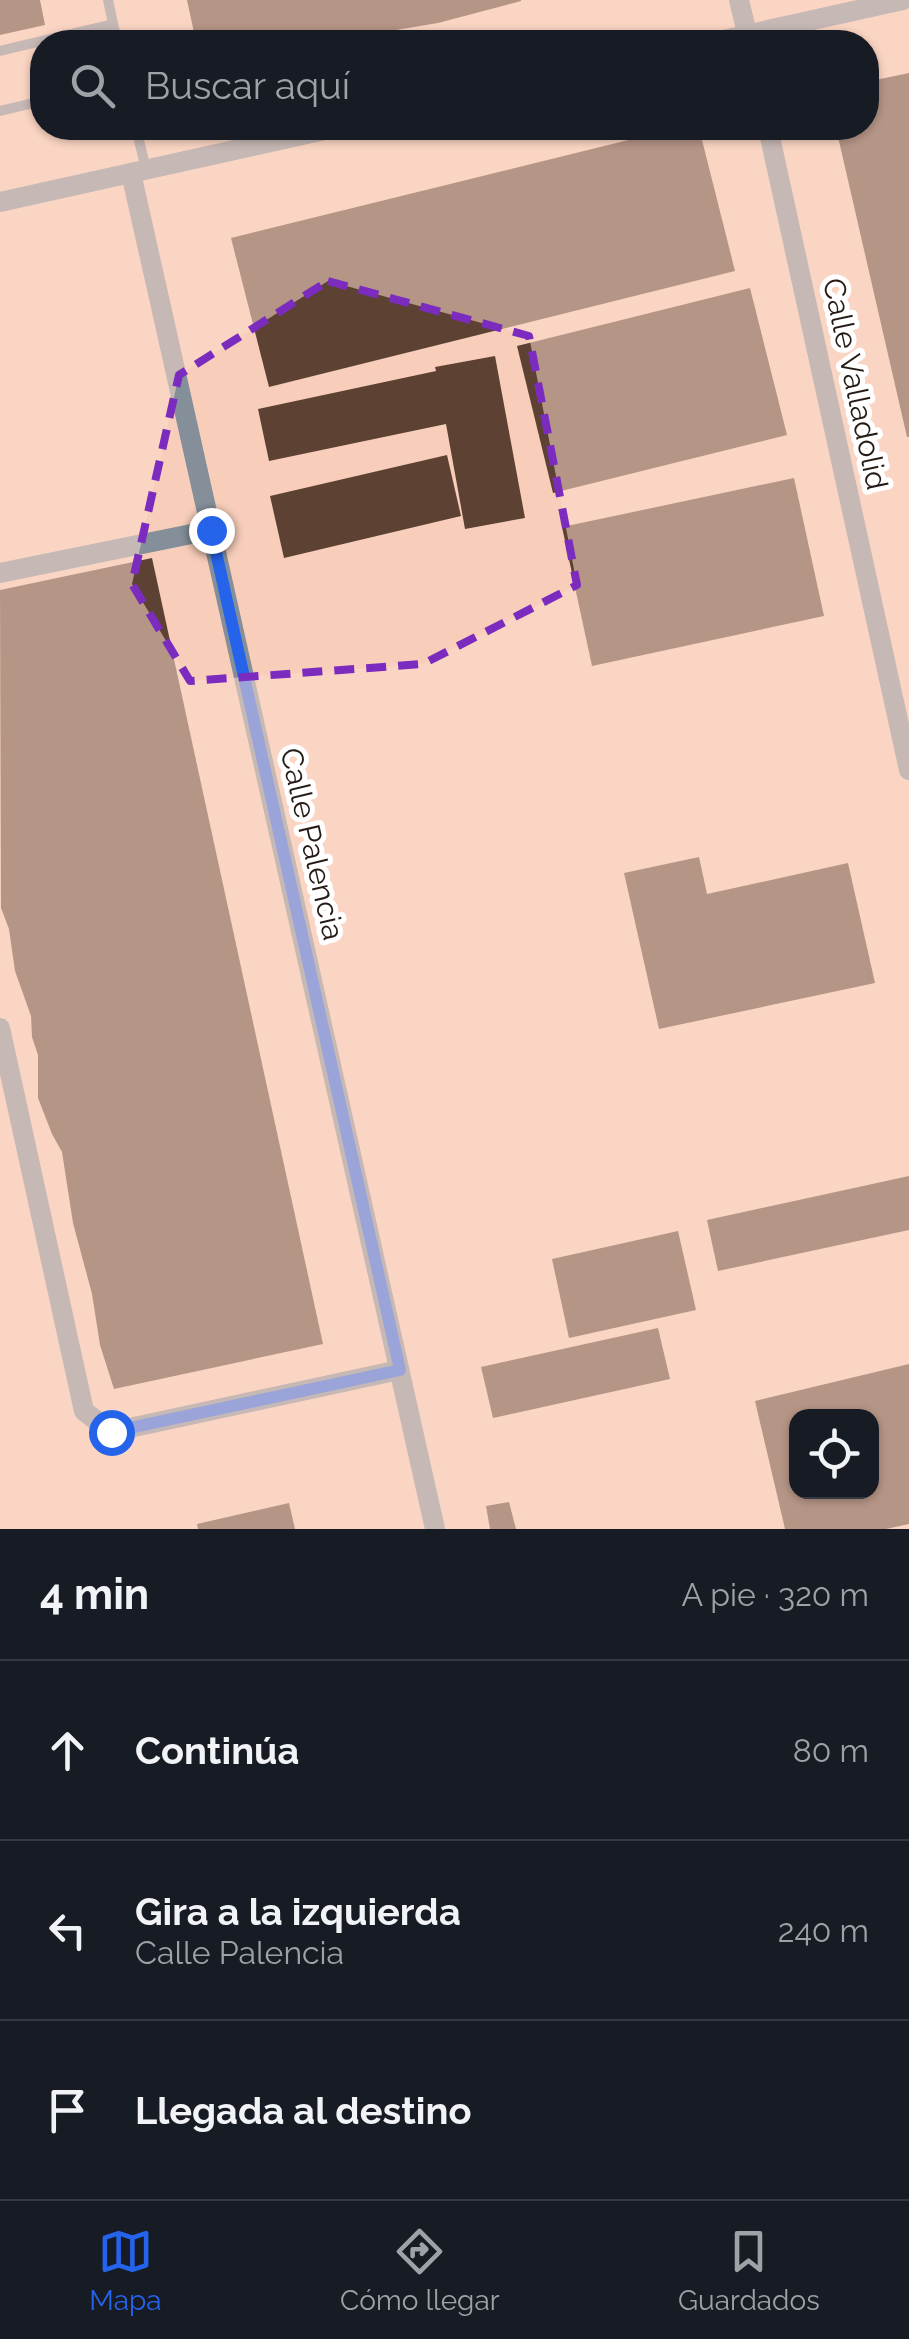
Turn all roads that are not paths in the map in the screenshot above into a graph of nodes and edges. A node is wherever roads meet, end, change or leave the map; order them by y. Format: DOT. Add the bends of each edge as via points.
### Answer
graph roads {
  1 [pos="108,0"];
  2 [pos="740,0"];
  3 [pos="904,0"];
  4 [pos="114,24"];
  5 [pos="90,30"];
  6 [pos="115,30"];
  7 [pos="746,30"];
  8 [pos="784,30"];
  9 [pos="30,45"];
  10 [pos="0,52"];
  11 [pos="30,105"];
  12 [pos="0,111"];
  13 [pos="137,140"];
  14 [pos="279,140"];
  15 [pos="771,140"];
  16 [pos="138,171"];
  17 [pos="0,202"];
  18 [pos="211,530"];
  19 [pos="0,573"];
  20 [pos="909,770"];
  21 [pos="0,1028"];
  22 [pos="400,1370"];
  23 [pos="435,1529"];
  1 -- 4 [label="lane"];
  2 -- 7 [label="street"];
  3 -- 8 [label="street"];
  4 -- 5 [label="lane"];
  4 -- 6 [label="lane"];
  9 -- 10 [label="lane"];
  11 -- 12 [label="lane"];
  13 -- 16 [label="lane"];
  14 -- 16 [label="street"];
  15 -- 20 [label="street, Calle Valladolid"];
  16 -- 17 [label="street"];
  16 -- 18 [label="street, Calle Palencia"];
  18 -- 19 [label="street"];
  18 -- 22 [label="street, Calle Palencia"];
  21 -- 22 [label="street" via="84,1411 111,1432"];
  22 -- 23 [label="street, Calle Palencia"];
}
